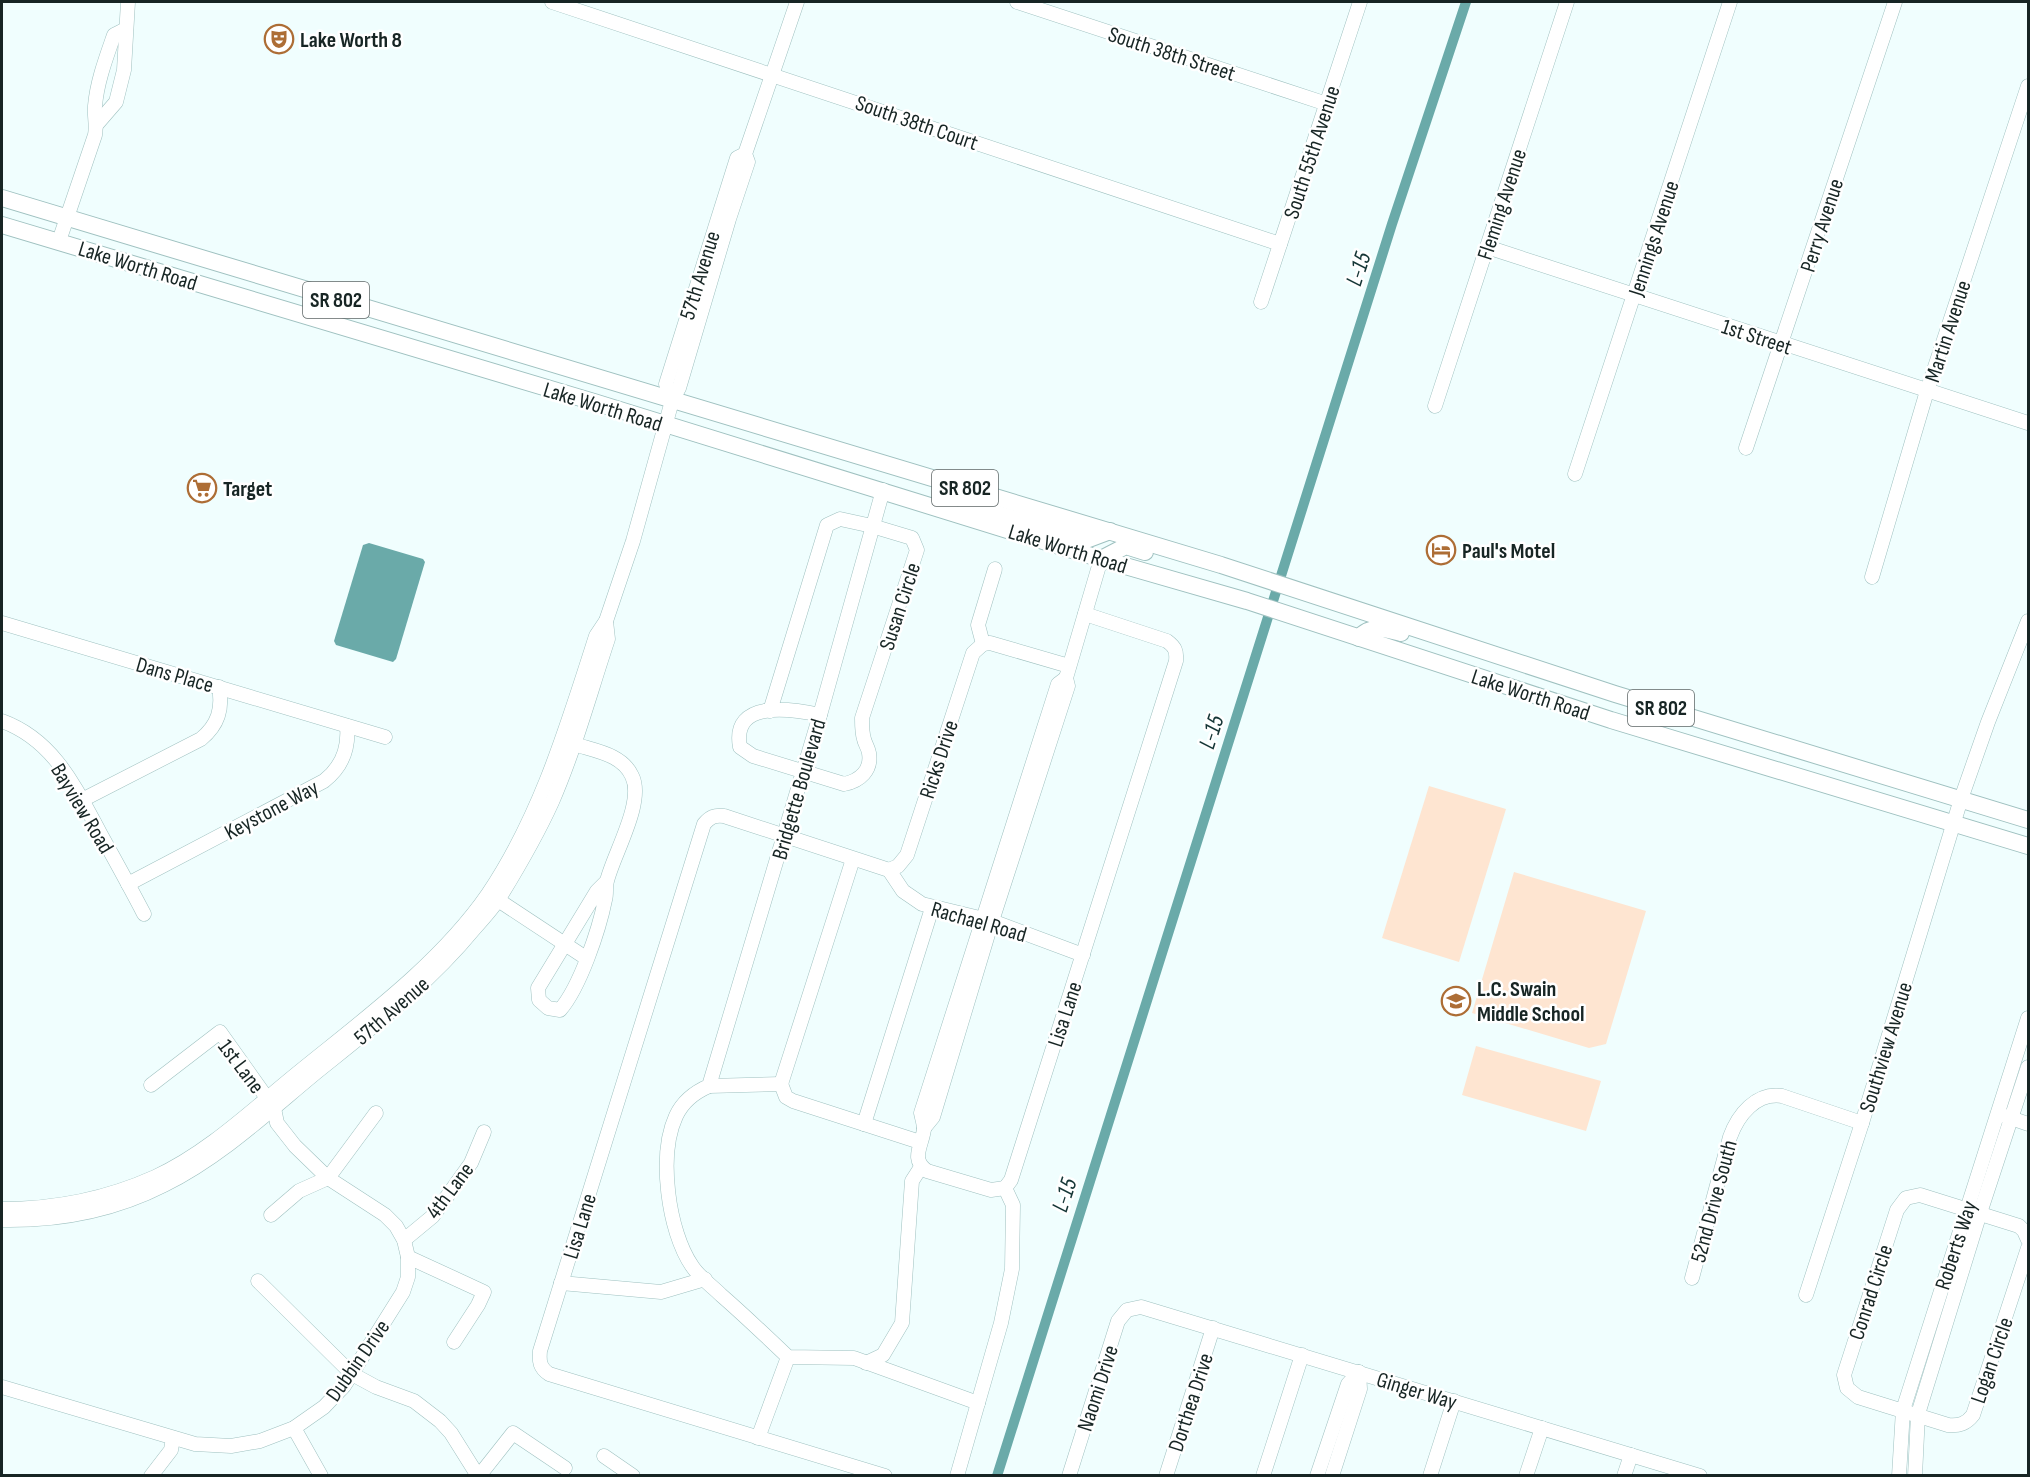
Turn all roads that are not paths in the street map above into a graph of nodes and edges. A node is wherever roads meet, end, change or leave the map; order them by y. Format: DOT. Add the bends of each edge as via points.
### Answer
graph roads {
  1 [pos="128,2"];
  2 [pos="552,2"];
  3 [pos="797,2"];
  4 [pos="1017,2"];
  5 [pos="1360,2"];
  6 [pos="1567,2"];
  7 [pos="1730,2"];
  8 [pos="1895,2"];
  9 [pos="126,30"];
  10 [pos="773,74"];
  11 [pos="2028,87"];
  12 [pos="1327,104"];
  13 [pos="97,124"];
  14 [pos="2,198"];
  15 [pos="66,219"];
  16 [pos="2,225"];
  17 [pos="59,241"];
  18 [pos="1280,244"];
  19 [pos="1487,246"];
  20 [pos="226,292"];
  21 [pos="1634,295"];
  22 [pos="1261,302"];
  23 [pos="369,310"];
  24 [pos="360,332"];
  25 [pos="483,344"];
  26 [pos="1782,344"];
  27 [pos="1928,391"];
  28 [pos="672,401"];
  29 [pos="1435,406"];
  30 [pos="2028,423"];
  31 [pos="666,425"];
  32 [pos="1746,448"];
  33 [pos="1575,474"];
  34 [pos="883,490"];
  35 [pos="952,512"];
  36 [pos="872,526"];
  37 [pos="1110,531"];
  38 [pos="1101,559"];
  39 [pos="1221,565"];
  40 [pos="995,569"];
  41 [pos="1872,577"];
  42 [pos="1084,614"];
  43 [pos="606,621"];
  44 [pos="2028,621"];
  45 [pos="2,623"];
  46 [pos="1359,638"];
  47 [pos="983,644"];
  48 [pos="1487,653"];
  49 [pos="1068,672"];
  50 [pos="219,687"];
  51 [pos="770,711"];
  52 [pos="1587,712"];
  53 [pos="820,716"];
  54 [pos="2,721"];
  55 [pos="347,726"];
  56 [pos="1720,726"];
  57 [pos="385,737"];
  58 [pos="574,744"];
  59 [pos="803,771"];
  60 [pos="1961,799"];
  61 [pos="82,800"];
  62 [pos="2028,820"];
  63 [pos="1953,823"];
  64 [pos="784,836"];
  65 [pos="2028,846"];
  66 [pos="853,859"];
  67 [pos="889,870"];
  68 [pos="606,882"];
  69 [pos="128,884"];
  70 [pos="498,900"];
  71 [pos="932,908"];
  72 [pos="144,914"];
  73 [pos="987,920"];
  74 [pos="565,945"];
  75 [pos="1083,955"];
  76 [pos="586,958"];
  77 [pos="2028,1017"];
  78 [pos="2028,1067"];
  79 [pos="781,1084"];
  80 [pos="151,1085"];
  81 [pos="709,1086"];
  82 [pos="270,1103"];
  83 [pos="376,1113"];
  84 [pos="1996,1114"];
  85 [pos="2011,1119"];
  86 [pos="1862,1123"];
  87 [pos="864,1124"];
  88 [pos="2028,1124"];
  89 [pos="484,1132"];
  90 [pos="922,1135"];
  91 [pos="921,1167"];
  92 [pos="328,1178"];
  93 [pos="1005,1188"];
  94 [pos="2,1209"];
  95 [pos="1973,1211"];
  96 [pos="271,1215"];
  97 [pos="2,1220"];
  98 [pos="404,1240"];
  99 [pos="2028,1240"];
  100 [pos="2028,1248"];
  101 [pos="408,1257"];
  102 [pos="1692,1278"];
  103 [pos="705,1279"];
  104 [pos="258,1281"];
  105 [pos="561,1283"];
  106 [pos="1806,1295"];
  107 [pos="1134,1307"];
  108 [pos="1213,1328"];
  109 [pos="454,1342"];
  110 [pos="1302,1355"];
  111 [pos="788,1357"];
  112 [pos="866,1363"];
  113 [pos="1359,1372"];
  114 [pos="352,1374"];
  115 [pos="3,1391"];
  116 [pos="1454,1401"];
  117 [pos="978,1402"];
  118 [pos="1903,1410"];
  119 [pos="1918,1414"];
  120 [pos="294,1428"];
  121 [pos="1542,1428"];
  122 [pos="173,1438"];
  123 [pos="758,1438"];
  124 [pos="1631,1455"];
  125 [pos="604,1456"];
  126 [pos="565,1468"];
  127 [pos="152,1476"];
  128 [pos="321,1476"];
  129 [pos="478,1476"];
  130 [pos="633,1476"];
  131 [pos="885,1476"];
  132 [pos="957,1476"];
  133 [pos="1069,1476"];
  134 [pos="1166,1476"];
  135 [pos="1263,1476"];
  136 [pos="1317,1476"];
  137 [pos="1332,1476"];
  138 [pos="1430,1476"];
  139 [pos="1526,1476"];
  140 [pos="1624,1476"];
  141 [pos="1700,1476"];
  142 [pos="1899,1476"];
  143 [pos="1915,1476"];
  1 -- 9 [label="street"];
  2 -- 10 [label="street, South 38th Court"];
  3 -- 10 [label="street, 57th Avenue"];
  4 -- 12 [label="street, South 38th Street"];
  5 -- 12 [label="street, South 55th Avenue"];
  6 -- 19 [label="street, Fleming Avenue"];
  7 -- 21 [label="street, Jennings Avenue"];
  8 -- 26 [label="street, Perry Avenue"];
  9 -- 13 [label="street" via="124,70 116,102"];
  9 -- 13 [label="street" via="114,35 108,53 95,108"];
  10 -- 18 [label="street, South 38th Court"];
  10 -- 28 [label="street, 57th Avenue" via="745,154 737,158 676,348 666,384"];
  11 -- 27 [label="street, Martin Avenue"];
  12 -- 18 [label="street, South 55th Avenue"];
  13 -- 15 [label="street"];
  14 -- 15 [label="main road, Lake Worth Road / SR 802"];
  15 -- 17 [label="street"];
  15 -- 23 [label="main road, Lake Worth Road / SR 802"];
  16 -- 17 [label="main road, Lake Worth Road / SR 802"];
  17 -- 20 [label="main road, Lake Worth Road / SR 802"];
  18 -- 22 [label="street, South 55th Avenue"];
  19 -- 21 [label="street, 1st Street"];
  19 -- 29 [label="street, Fleming Avenue"];
  20 -- 23 [label="main road" via="255,291 345,316"];
  20 -- 24 [label="main road, Lake Worth Road / SR 802"];
  21 -- 26 [label="street, 1st Street"];
  21 -- 33 [label="street, Jennings Avenue"];
  23 -- 25 [label="main road, Lake Worth Road / SR 802"];
  24 -- 25 [label="main road" via="375,323 388,324 460,346"];
  24 -- 31 [label="main road, Lake Worth Road / SR 802"];
  25 -- 28 [label="main road, Lake Worth Road / SR 802"];
  26 -- 27 [label="street, 1st Street"];
  26 -- 32 [label="street, Perry Avenue"];
  27 -- 30 [label="street, 1st Street"];
  27 -- 41 [label="street, Martin Avenue"];
  28 -- 31 [label="street, 57th Avenue"];
  28 -- 37 [label="main road, Lake Worth Road / SR 802"];
  31 -- 34 [label="main road, Lake Worth Road / SR 802"];
  31 -- 43 [label="street, 57th Avenue"];
  34 -- 35 [label="main road, Lake Worth Road / SR 802"];
  34 -- 36 [label="street, Bridgette Boulevard"];
  35 -- 37 [label="main road" via="988,511 1086,540"];
  35 -- 38 [label="main road, Lake Worth Road / SR 802"];
  36 -- 51 [label="street, Susan Circle" via="840,519 827,525"];
  36 -- 53 [label="street, Bridgette Boulevard"];
  36 -- 59 [label="street, Susan Circle" via="912,538 917,550 862,718 869,760 859,779 844,784"];
  37 -- 39 [label="main road, Lake Worth Road / SR 802"];
  38 -- 39 [label="main road" via="1126,546 1191,566"];
  38 -- 42 [label="street"];
  38 -- 46 [label="main road, Lake Worth Road / SR 802"];
  39 -- 48 [label="main road, Lake Worth Road / SR 802"];
  40 -- 47 [label="street" via="978,625"];
  42 -- 49 [label="street"];
  42 -- 75 [label="street, Lisa Lane" via="1167,641 1173,646 1176,661"];
  43 -- 58 [label="street, 57th Avenue" via="608,639"];
  43 -- 82 [label="street, 57th Avenue" via="596,636 541,797 488,895 446,945 403,987"];
  44 -- 60 [label="street, Southview Avenue"];
  45 -- 50 [label="street, Dans Place"];
  46 -- 48 [label="main road" via="1368,631 1386,629 1475,657"];
  46 -- 52 [label="main road, Lake Worth Road / SR 802"];
  47 -- 49 [label="street" via="997,644"];
  47 -- 67 [label="street, Ricks Drive" via="973,653 908,855"];
  48 -- 56 [label="main road, Lake Worth Road / SR 802"];
  49 -- 73 [label="street" via="1058,684"];
  50 -- 55 [label="street, Dans Place"];
  50 -- 61 [label="street" via="219,714 201,739"];
  51 -- 53 [label="street"];
  51 -- 59 [label="street" via="746,720 739,732 740,747 753,756"];
  52 -- 56 [label="main road" via="1598,706 1694,733"];
  52 -- 63 [label="main road, Lake Worth Road / SR 802"];
  53 -- 59 [label="street, Bridgette Boulevard"];
  54 -- 61 [label="street, Bayview Road" via="46,749 69,776"];
  55 -- 57 [label="street"];
  55 -- 69 [label="street, Keystone Way" via="343,758 324,781"];
  56 -- 60 [label="main road, Lake Worth Road / SR 802"];
  58 -- 68 [label="street" via="617,758 632,776 632,812"];
  58 -- 70 [label="street, 57th Avenue" via="552,801"];
  59 -- 64 [label="street, Bridgette Boulevard"];
  60 -- 62 [label="main road, Lake Worth Road / SR 802"];
  60 -- 63 [label="street, Southview Avenue"];
  61 -- 69 [label="street, Bayview Road"];
  63 -- 65 [label="main road, Lake Worth Road / SR 802"];
  63 -- 86 [label="street, Southview Avenue"];
  64 -- 66 [label="street"];
  64 -- 81 [label="street, Bridgette Boulevard"];
  64 -- 105 [label="street, Lisa Lane" via="724,816 716,815 704,824"];
  66 -- 67 [label="street"];
  66 -- 79 [label="street"];
  67 -- 71 [label="street, Rachael Road" via="909,897"];
  68 -- 74 [label="street"];
  68 -- 76 [label="street" via="601,919"];
  69 -- 72 [label="street, Bayview Road"];
  70 -- 74 [label="street"];
  70 -- 82 [label="street, 57th Avenue" via="455,952 410,996"];
  71 -- 73 [label="street, Rachael Road"];
  71 -- 87 [label="street"];
  73 -- 75 [label="street, Rachael Road"];
  73 -- 90 [label="street" via="921,1113"];
  74 -- 76 [label="street"];
  74 -- 76 [label="street" via="538,988 539,1000 548,1008 560,1010 571,998"];
  75 -- 93 [label="street, Lisa Lane" via="1011,1180"];
  77 -- 84 [label="street, Roberts Way"];
  78 -- 85 [label="street, Roberts Way"];
  79 -- 81 [label="street"];
  79 -- 87 [label="street" via="786,1097 793,1101"];
  80 -- 82 [label="street, 1st Lane" via="220,1032"];
  81 -- 103 [label="street" via="694,1094 676,1117 667,1167 674,1227 688,1261"];
  82 -- 92 [label="street, Dubbin Drive" via="277,1123"];
  82 -- 94 [label="street, 57th Avenue" via="182,1163 126,1189 67,1204"];
  82 -- 97 [label="street, 57th Avenue" via="188,1173 130,1200 69,1216"];
  83 -- 92 [label="street"];
  84 -- 85 [label="street"];
  84 -- 95 [label="street, Roberts Way"];
  85 -- 88 [label="street"];
  85 -- 95 [label="street, Roberts Way"];
  86 -- 102 [label="street, 52nd Drive South" via="1782,1096 1759,1100 1744,1112 1730,1137"];
  86 -- 106 [label="street, Southview Avenue"];
  87 -- 90 [label="street"];
  89 -- 98 [label="street, 4th Lane" via="471,1163 433,1216"];
  90 -- 91 [label="street" via="917,1152"];
  91 -- 93 [label="street" via="991,1190"];
  91 -- 112 [label="street" via="912,1181 902,1323 883,1355"];
  92 -- 96 [label="street" via="299,1191"];
  92 -- 98 [label="street, Dubbin Drive" via="385,1215"];
  93 -- 117 [label="street" via="1013,1205 1012,1269"];
  95 -- 99 [label="street" via="2019,1226"];
  95 -- 118 [label="street, Roberts Way"];
  95 -- 118 [label="street, Conrad Circle" via="1920,1195 1901,1203 1844,1382 1851,1394"];
  95 -- 119 [label="street, Roberts Way"];
  98 -- 101 [label="street, Dubbin Drive"];
  100 -- 119 [label="street, Logan Circle" via="1972,1415 1955,1426"];
  101 -- 109 [label="street" via="484,1292"];
  101 -- 114 [label="street, Dubbin Drive" via="403,1292"];
  103 -- 105 [label="street" via="661,1292"];
  103 -- 111 [label="street"];
  104 -- 114 [label="street"];
  105 -- 123 [label="street, Lisa Lane" via="540,1351 543,1370"];
  107 -- 108 [label="street, Ginger Way"];
  107 -- 133 [label="street, Naomi Drive" via="1118,1321"];
  108 -- 110 [label="street, Ginger Way"];
  108 -- 134 [label="street, Dorthea Drive"];
  110 -- 113 [label="street, Ginger Way"];
  110 -- 135 [label="street"];
  111 -- 112 [label="street" via="854,1358"];
  111 -- 123 [label="street"];
  112 -- 117 [label="street"];
  113 -- 116 [label="street, Ginger Way"];
  113 -- 136 [label="street" via="1348,1384"];
  113 -- 137 [label="street" via="1360,1389"];
  114 -- 120 [label="street, Dubbin Drive" via="324,1407"];
  114 -- 129 [label="street" via="428,1410 452,1433"];
  115 -- 122 [label="street, Dubbin Drive"];
  116 -- 121 [label="street, Ginger Way"];
  116 -- 138 [label="street"];
  117 -- 132 [label="street"];
  118 -- 119 [label="street, Conrad Circle"];
  118 -- 142 [label="street, Roberts Way"];
  119 -- 143 [label="street, Roberts Way"];
  120 -- 122 [label="street, Dubbin Drive" via="238,1445"];
  120 -- 128 [label="street"];
  121 -- 124 [label="street, Ginger Way"];
  121 -- 139 [label="street"];
  122 -- 127 [label="street" via="171,1449"];
  123 -- 131 [label="street, Lisa Lane"];
  124 -- 140 [label="street"];
  124 -- 141 [label="street, Ginger Way"];
  125 -- 130 [label="street"];
  126 -- 129 [label="street" via="513,1433"];
}
